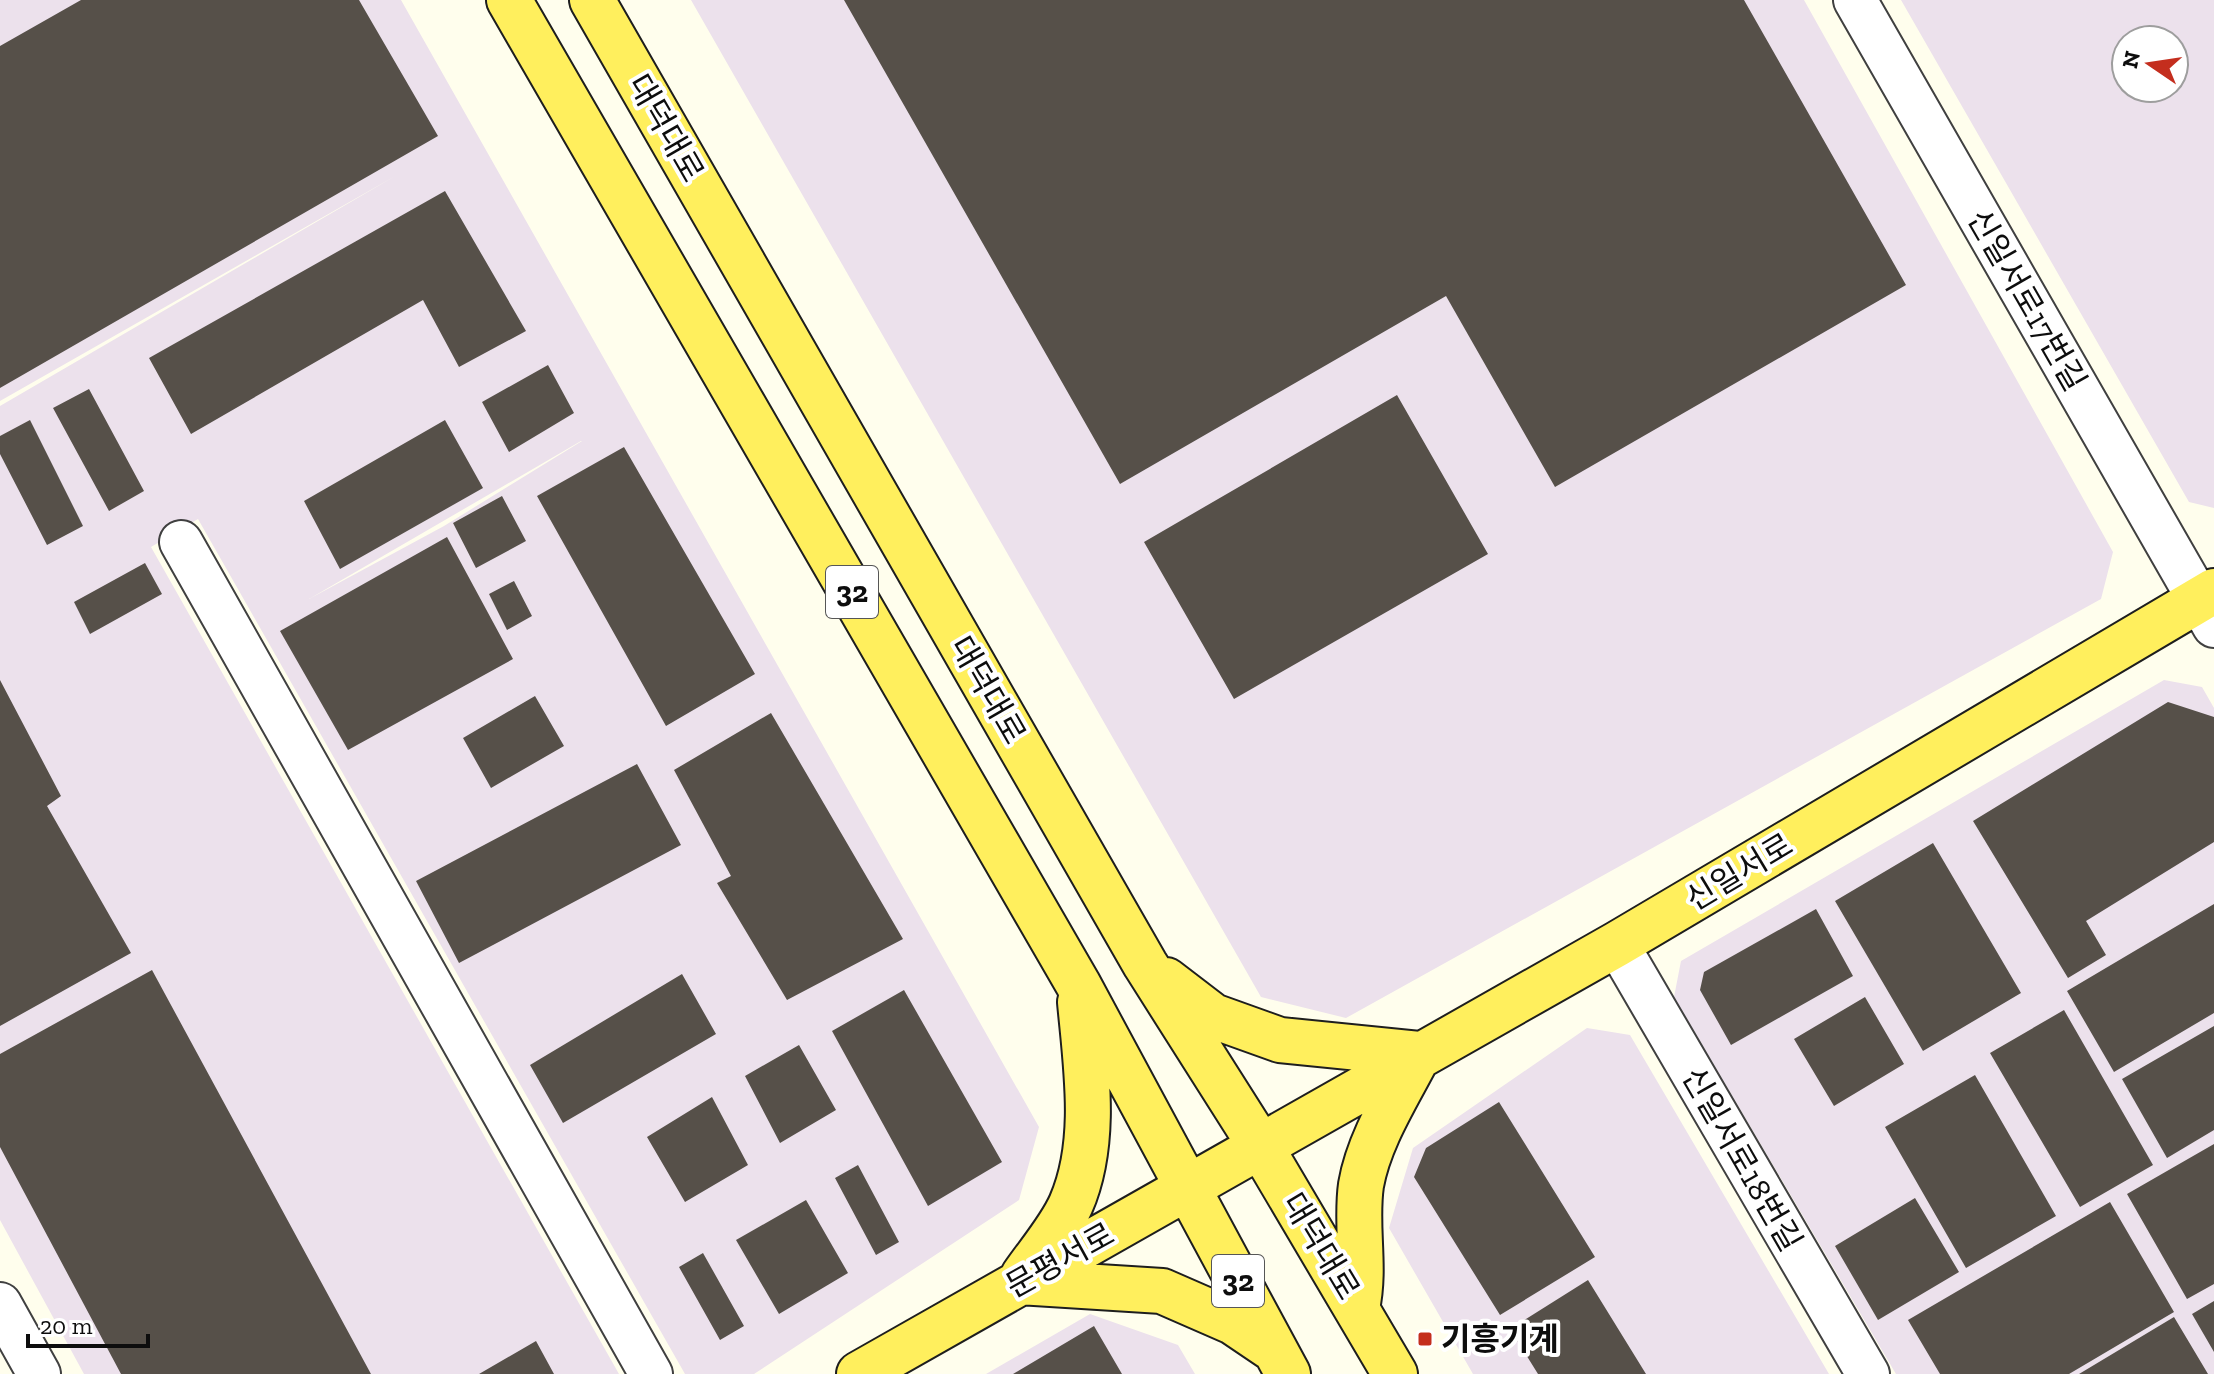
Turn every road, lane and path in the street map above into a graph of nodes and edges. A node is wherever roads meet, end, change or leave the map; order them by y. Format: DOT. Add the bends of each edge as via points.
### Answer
graph roads {
  1 [pos="509,0"];
  2 [pos="592,0"];
  3 [pos="1855,0"];
  4 [pos="181,542"];
  5 [pos="2209,605"];
  6 [pos="1617,944"];
  7 [pos="1145,964"];
  8 [pos="1078,984"];
  9 [pos="1419,1054"];
  10 [pos="1261,1147"];
  11 [pos="1188,1188"];
  12 [pos="1019,1282"];
  13 [pos="0,1304"];
  14 [pos="1357,1308"];
  15 [pos="1281,1362"];
  16 [pos="39,1374"];
  17 [pos="651,1374"];
  18 [pos="859,1374"];
  19 [pos="1395,1374"];
  20 [pos="1868,1374"];
  1 -- 8 [label="main road, 32"];
  2 -- 7 [label="main road, 대덕대로 / 32"];
  3 -- 5 [label="street, 신일서로17번길"];
  4 -- 17 [label="street"];
  5 -- 6 [label="main road, 신일서로"];
  6 -- 9 [label="main road, 신일서로"];
  6 -- 20 [label="street, 신일서로18번길"];
  7 -- 9 [label="main road" via="1213,1016 1280,1040"];
  7 -- 10 [label="main road, 대덕대로 / 32"];
  8 -- 11 [label="main road, 32"];
  8 -- 12 [label="main road" via="1088,1088 1086,1149 1071,1205"];
  9 -- 10 [label="main road, 신일서로"];
  9 -- 14 [label="main road" via="1379,1133 1362,1183 1362,1285"];
  10 -- 11 [label="main road, 문평서로"];
  10 -- 14 [label="main road, 대덕대로 / 32"];
  11 -- 12 [label="main road, 문평서로"];
  11 -- 15 [label="main road, 32"];
  12 -- 15 [label="main road" via="1162,1291 1233,1322"];
  12 -- 18 [label="main road, 문평서로"];
  13 -- 16 [label="street"];
  14 -- 19 [label="main road, 대덕대로 / 32"];
}
